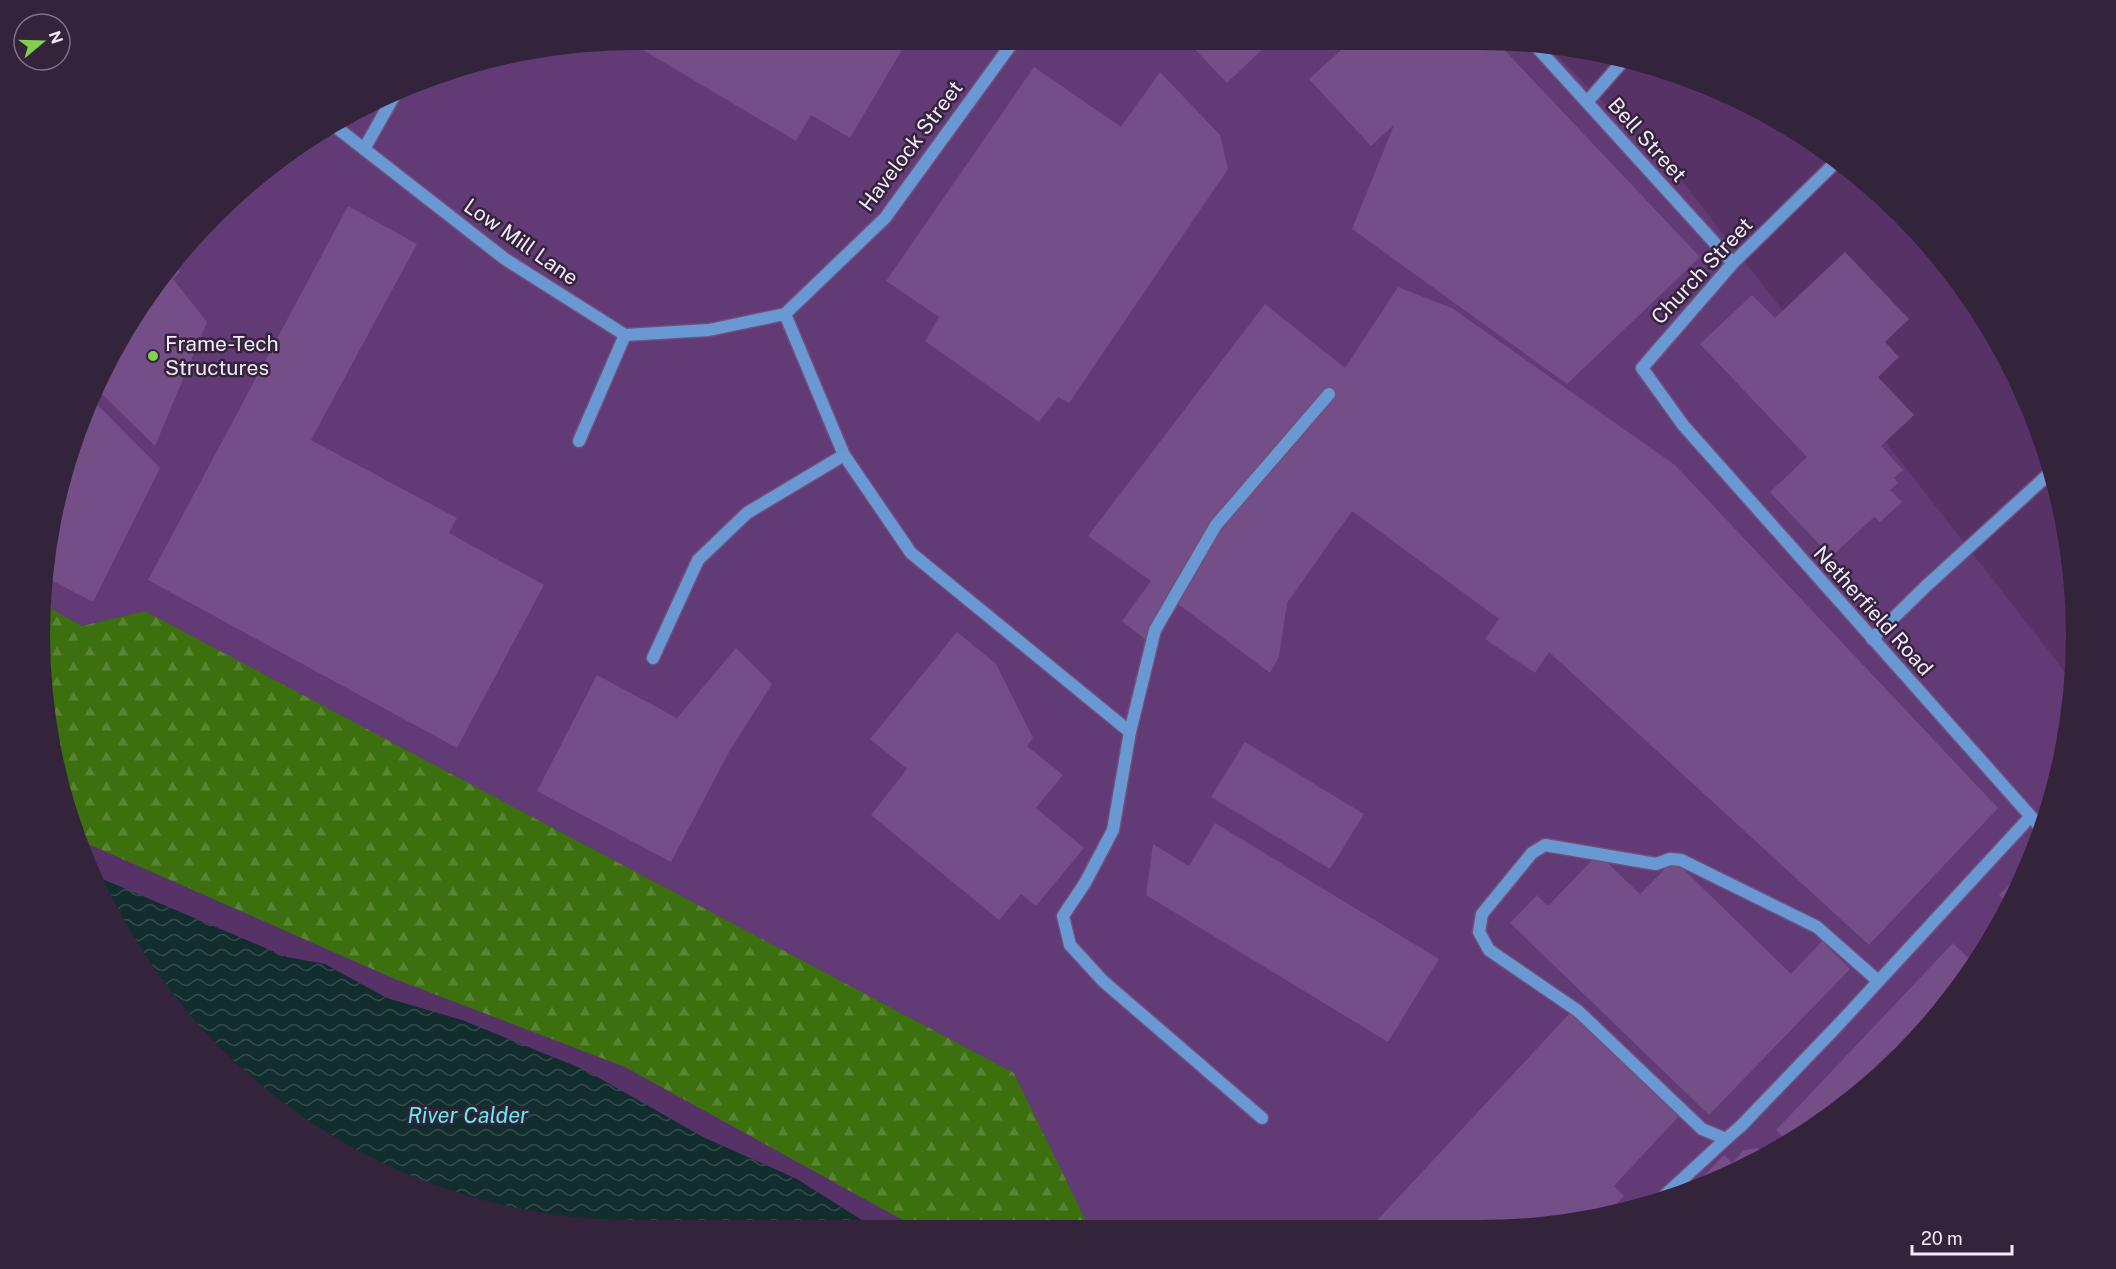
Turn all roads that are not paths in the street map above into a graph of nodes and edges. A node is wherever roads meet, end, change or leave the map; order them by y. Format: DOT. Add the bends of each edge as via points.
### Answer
graph roads {
  1 [pos="1007,50"];
  2 [pos="1542,53"];
  3 [pos="1619,66"];
  4 [pos="1587,102"];
  5 [pos="390,104"];
  6 [pos="339,130"];
  7 [pos="364,149"];
  8 [pos="1832,166"];
  9 [pos="1733,263"];
  10 [pos="785,314"];
  11 [pos="626,334"];
  12 [pos="1329,393"];
  13 [pos="1677,418"];
  14 [pos="579,441"];
  15 [pos="844,455"];
  16 [pos="2045,477"];
  17 [pos="1872,639"];
  18 [pos="653,658"];
  19 [pos="1130,732"];
  20 [pos="2030,817"];
  21 [pos="2035,822"];
  22 [pos="1877,980"];
  23 [pos="1262,1118"];
  24 [pos="1726,1139"];
  25 [pos="1674,1187"];
  1 -- 10 [label="street, Havelock Street" via="885,218"];
  2 -- 4 [label="street, Bell Street"];
  3 -- 4 [label="street"];
  4 -- 9 [label="street, Bell Street"];
  5 -- 7 [label="street"];
  6 -- 7 [label="street, Low Mill Lane"];
  7 -- 11 [label="street, Low Mill Lane" via="505,260"];
  8 -- 9 [label="street, Church Street"];
  9 -- 13 [label="street, Church Street" via="1642,368"];
  10 -- 11 [label="street" via="709,330"];
  10 -- 15 [label="street"];
  11 -- 14 [label="street"];
  12 -- 19 [label="street" via="1216,525 1155,630"];
  13 -- 17 [label="street, Netherfield Road"];
  15 -- 18 [label="street" via="747,513 698,560"];
  15 -- 19 [label="street" via="911,553"];
  16 -- 17 [label="street"];
  17 -- 20 [label="street, Netherfield Road"];
  19 -- 23 [label="street" via="1113,830 1063,916 1070,945 1103,981"];
  20 -- 21 [label="street, Netherfield Road"];
  20 -- 22 [label="street"];
  22 -- 24 [label="street"];
  22 -- 24 [label="street" via="1817,927 1680,860 1656,864 1545,845 1532,853 1482,914 1479,932 1489,950 1578,1011 1702,1129"];
  24 -- 25 [label="street"];
}
